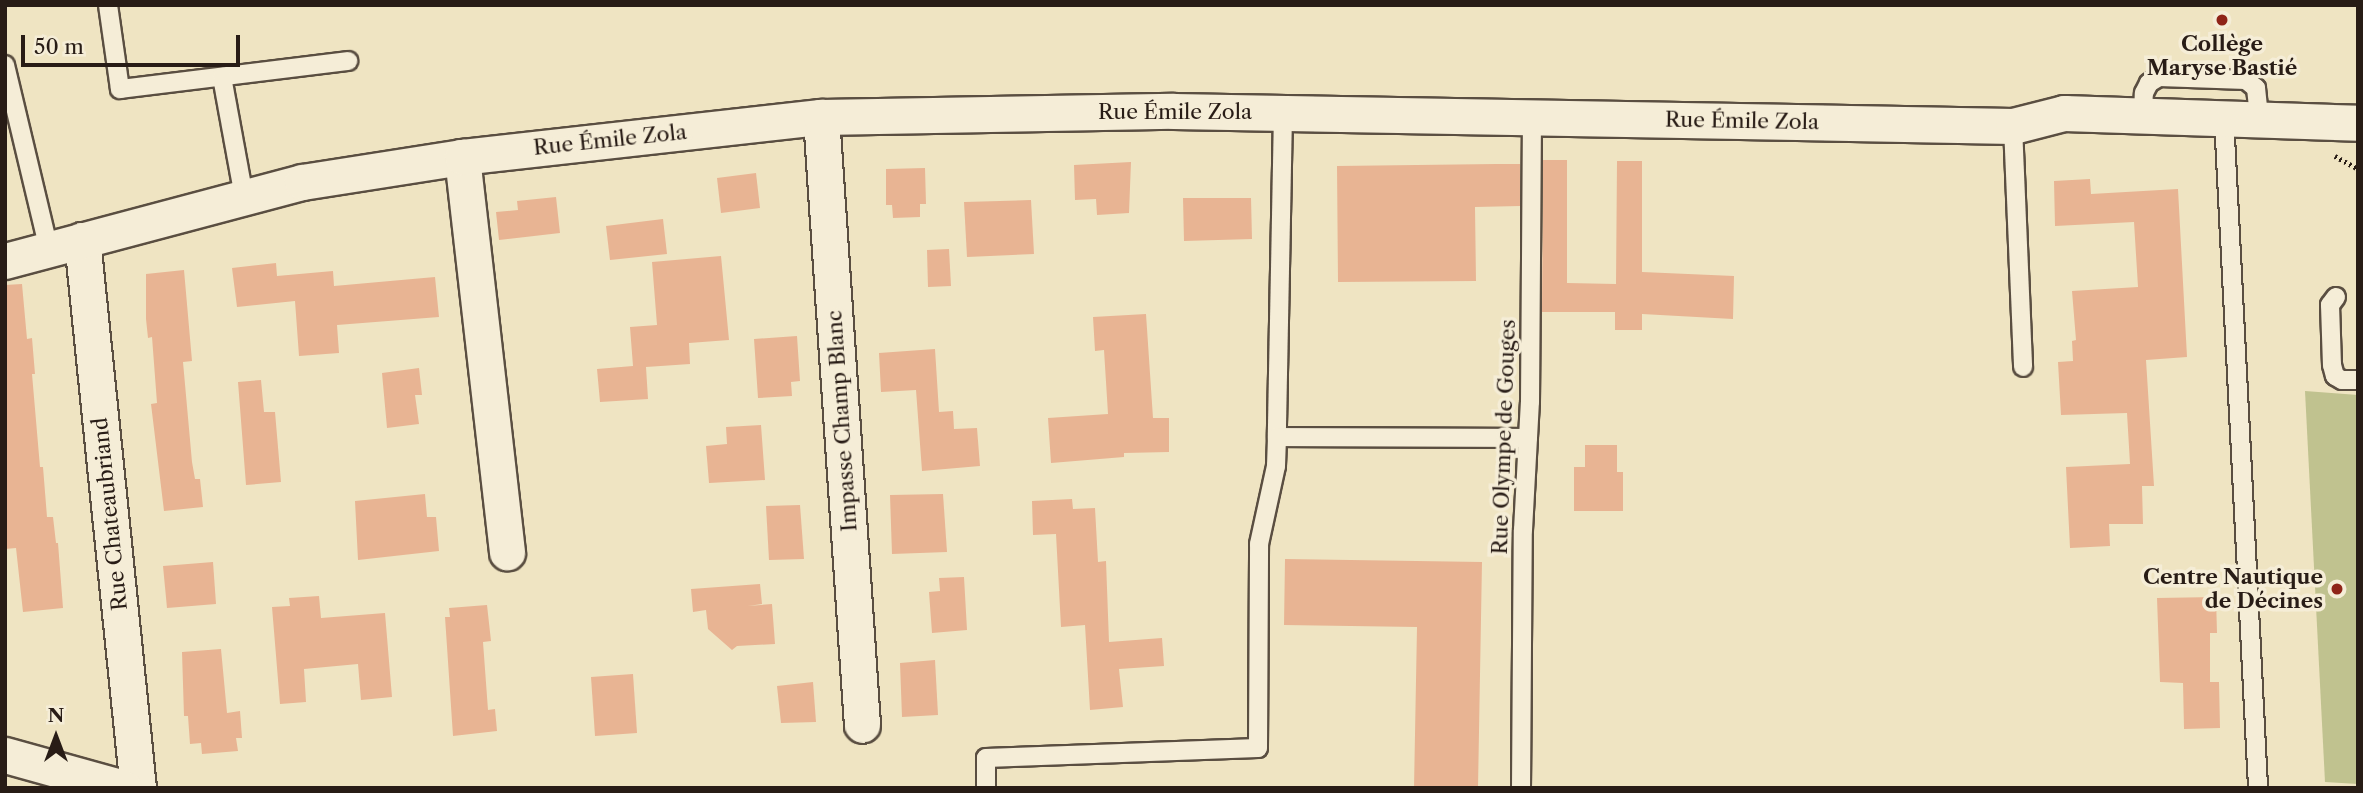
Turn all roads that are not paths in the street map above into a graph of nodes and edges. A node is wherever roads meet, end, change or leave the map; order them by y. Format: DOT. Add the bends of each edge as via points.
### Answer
graph roads {
  1 [pos="108,5"];
  2 [pos="348,61"];
  3 [pos="5,65"];
  4 [pos="222,77"];
  5 [pos="1283,113"];
  6 [pos="2143,116"];
  7 [pos="821,117"];
  8 [pos="1531,117"];
  9 [pos="2224,118"];
  10 [pos="2259,119"];
  11 [pos="2358,122"];
  12 [pos="2012,126"];
  13 [pos="462,157"];
  14 [pos="244,197"];
  15 [pos="82,240"];
  16 [pos="49,249"];
  17 [pos="5,261"];
  18 [pos="2336,297"];
  19 [pos="2023,368"];
  20 [pos="2358,380"];
  21 [pos="1277,438"];
  22 [pos="1528,438"];
  23 [pos="507,552"];
  24 [pos="862,725"];
  25 [pos="5,755"];
  26 [pos="124,788"];
  27 [pos="138,788"];
  28 [pos="986,788"];
  29 [pos="1521,788"];
  30 [pos="2258,788"];
  1 -- 4 [label="lane" via="120,89"];
  2 -- 4 [label="lane"];
  3 -- 16 [label="lane"];
  4 -- 14 [label="lane"];
  5 -- 7 [label="street, Rue Émile Zola"];
  5 -- 8 [label="street, Rue Émile Zola"];
  5 -- 21 [label="lane"];
  6 -- 9 [label="street, Rue Émile Zola"];
  6 -- 10 [label="lane" via="2144,93 2159,77 2246,80 2256,88"];
  6 -- 12 [label="street, Rue Émile Zola" via="2064,113"];
  7 -- 13 [label="street, Rue Émile Zola"];
  7 -- 24 [label="street, Impasse Champ Blanc"];
  8 -- 12 [label="street, Rue Émile Zola"];
  8 -- 22 [label="lane, Rue Olympe de Gouges"];
  9 -- 10 [label="street, Rue Émile Zola"];
  9 -- 30 [label="lane"];
  10 -- 11 [label="street, Rue Émile Zola"];
  12 -- 19 [label="lane"];
  13 -- 14 [label="street, Rue Émile Zola" via="302,182"];
  13 -- 23 [label="street"];
  14 -- 15 [label="street, Rue Émile Zola"];
  15 -- 16 [label="street, Rue Émile Zola"];
  15 -- 27 [label="street, Rue Chateaubriand"];
  16 -- 17 [label="street, Rue Émile Zola"];
  18 -- 20 [label="lane" via="2330,305 2332,365 2335,376"];
  21 -- 22 [label="lane"];
  21 -- 28 [label="lane" via="1276,466 1259,544 1258,748 986,758"];
  22 -- 29 [label="lane, Rue Olympe de Gouges"];
  25 -- 26 [label="street"];
}
